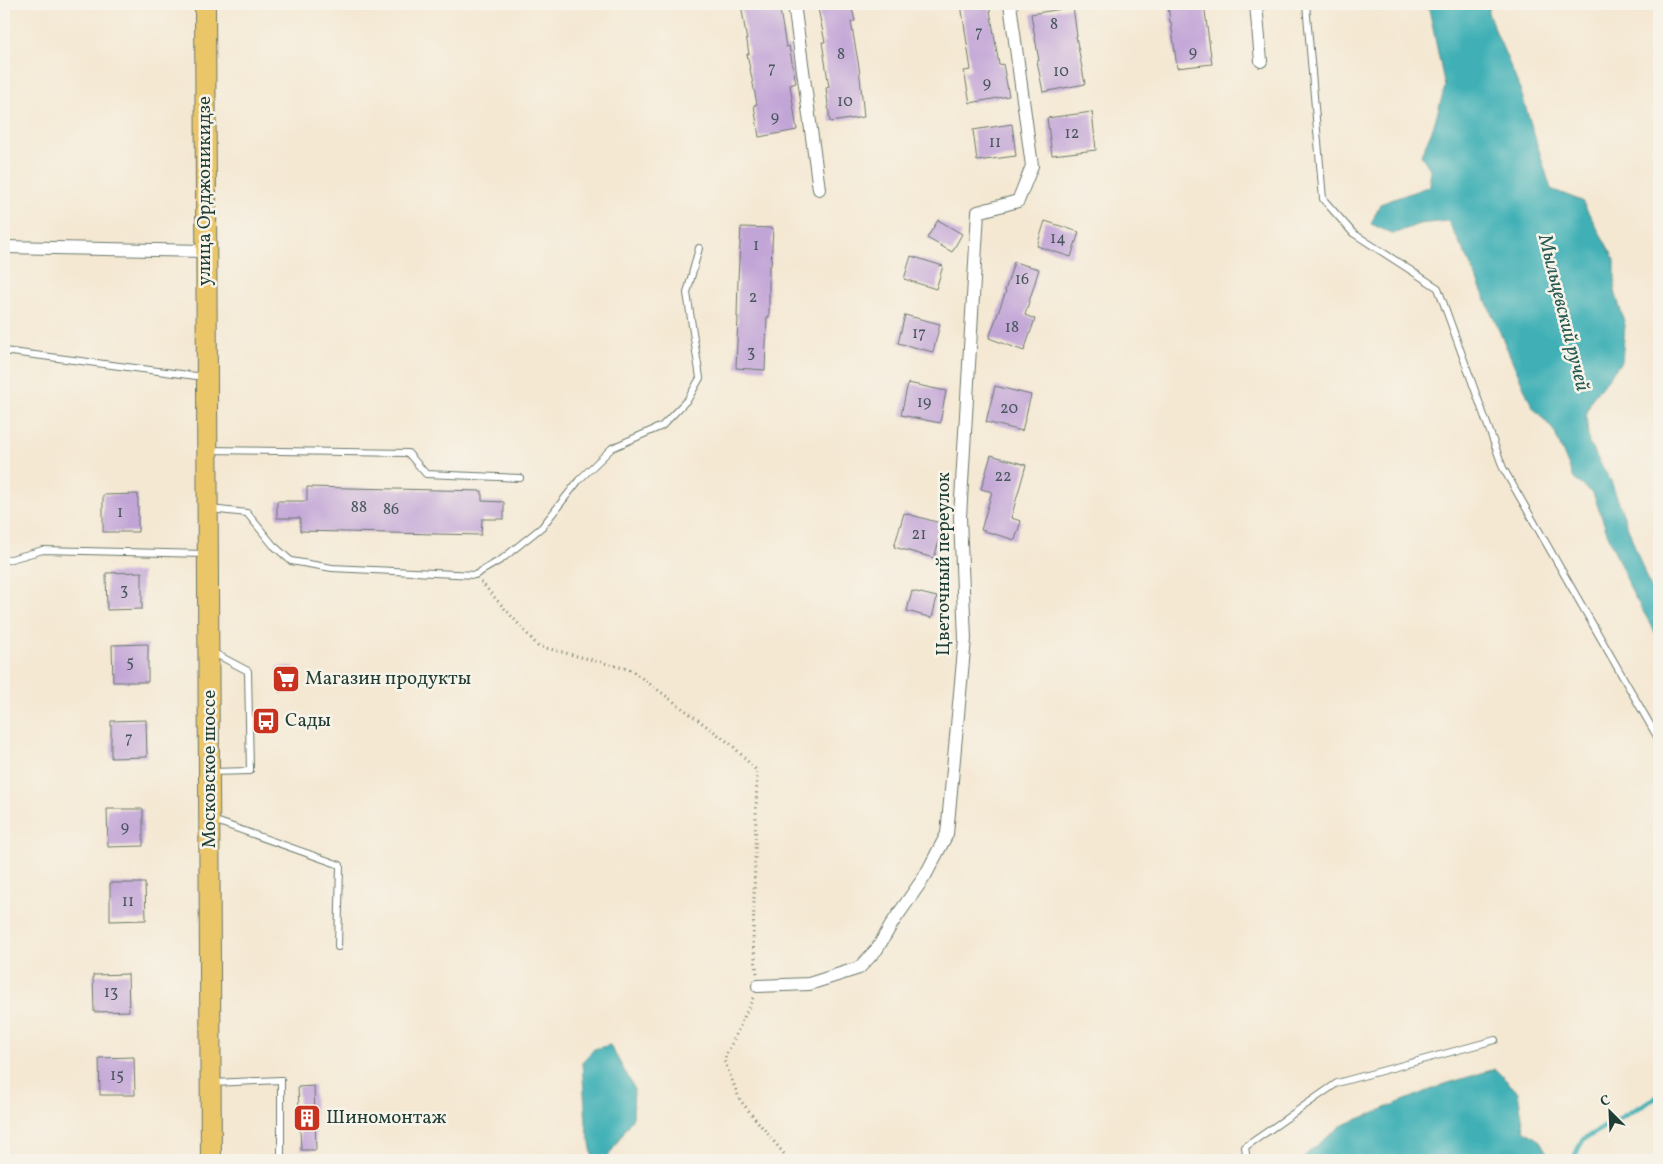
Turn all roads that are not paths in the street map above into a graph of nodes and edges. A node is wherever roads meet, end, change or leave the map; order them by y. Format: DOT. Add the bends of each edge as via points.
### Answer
graph roads {
  1 [pos="205,4"];
  2 [pos="794,4"];
  3 [pos="1010,4"];
  4 [pos="1256,4"];
  5 [pos="1306,4"];
  6 [pos="1261,61"];
  7 [pos="819,189"];
  8 [pos="4,247"];
  9 [pos="699,248"];
  10 [pos="205,251"];
  11 [pos="4,351"];
  12 [pos="208,377"];
  13 [pos="208,450"];
  14 [pos="520,478"];
  15 [pos="208,508"];
  16 [pos="208,554"];
  17 [pos="4,561"];
  18 [pos="209,650"];
  19 [pos="1659,740"];
  20 [pos="210,772"];
  21 [pos="210,819"];
  22 [pos="338,947"];
  23 [pos="758,986"];
  24 [pos="1495,1040"];
  25 [pos="211,1083"];
  26 [pos="211,1160"];
  27 [pos="281,1160"];
  28 [pos="1248,1160"];
  1 -- 10 [label="main road, улица Орджоникидзе"];
  2 -- 7 [label="street"];
  3 -- 23 [label="street, Цветочный переулок" via="1032,166 1018,202 978,212 960,517 965,638 947,834 926,876 877,949 859,968 809,984"];
  4 -- 6 [label="street"];
  5 -- 19 [label="lane" via="1323,199 1353,233 1438,288 1503,468"];
  8 -- 10 [label="street"];
  9 -- 15 [label="lane" via="688,294 700,378 688,399 662,426 612,448 579,480 542,527 502,559 474,575 332,568 291,561 247,513"];
  10 -- 12 [label="main road, улица Орджоникидзе"];
  11 -- 12 [label="lane"];
  12 -- 13 [label="main road, Московское шоссе"];
  13 -- 14 [label="lane" via="408,453 426,474"];
  13 -- 15 [label="main road, Московское шоссе"];
  15 -- 16 [label="main road, Московское шоссе"];
  16 -- 17 [label="lane" via="43,550"];
  16 -- 18 [label="main road, Московское шоссе"];
  18 -- 20 [label="main road, Московское шоссе"];
  18 -- 20 [label="lane" via="248,671 250,771"];
  20 -- 21 [label="main road, Московское шоссе"];
  21 -- 22 [label="lane" via="340,865"];
  21 -- 25 [label="main road, Московское шоссе"];
  24 -- 28 [label="lane" via="1337,1083 1245,1147"];
  25 -- 26 [label="main road, Московское шоссе"];
  25 -- 27 [label="lane" via="281,1080"];
}
